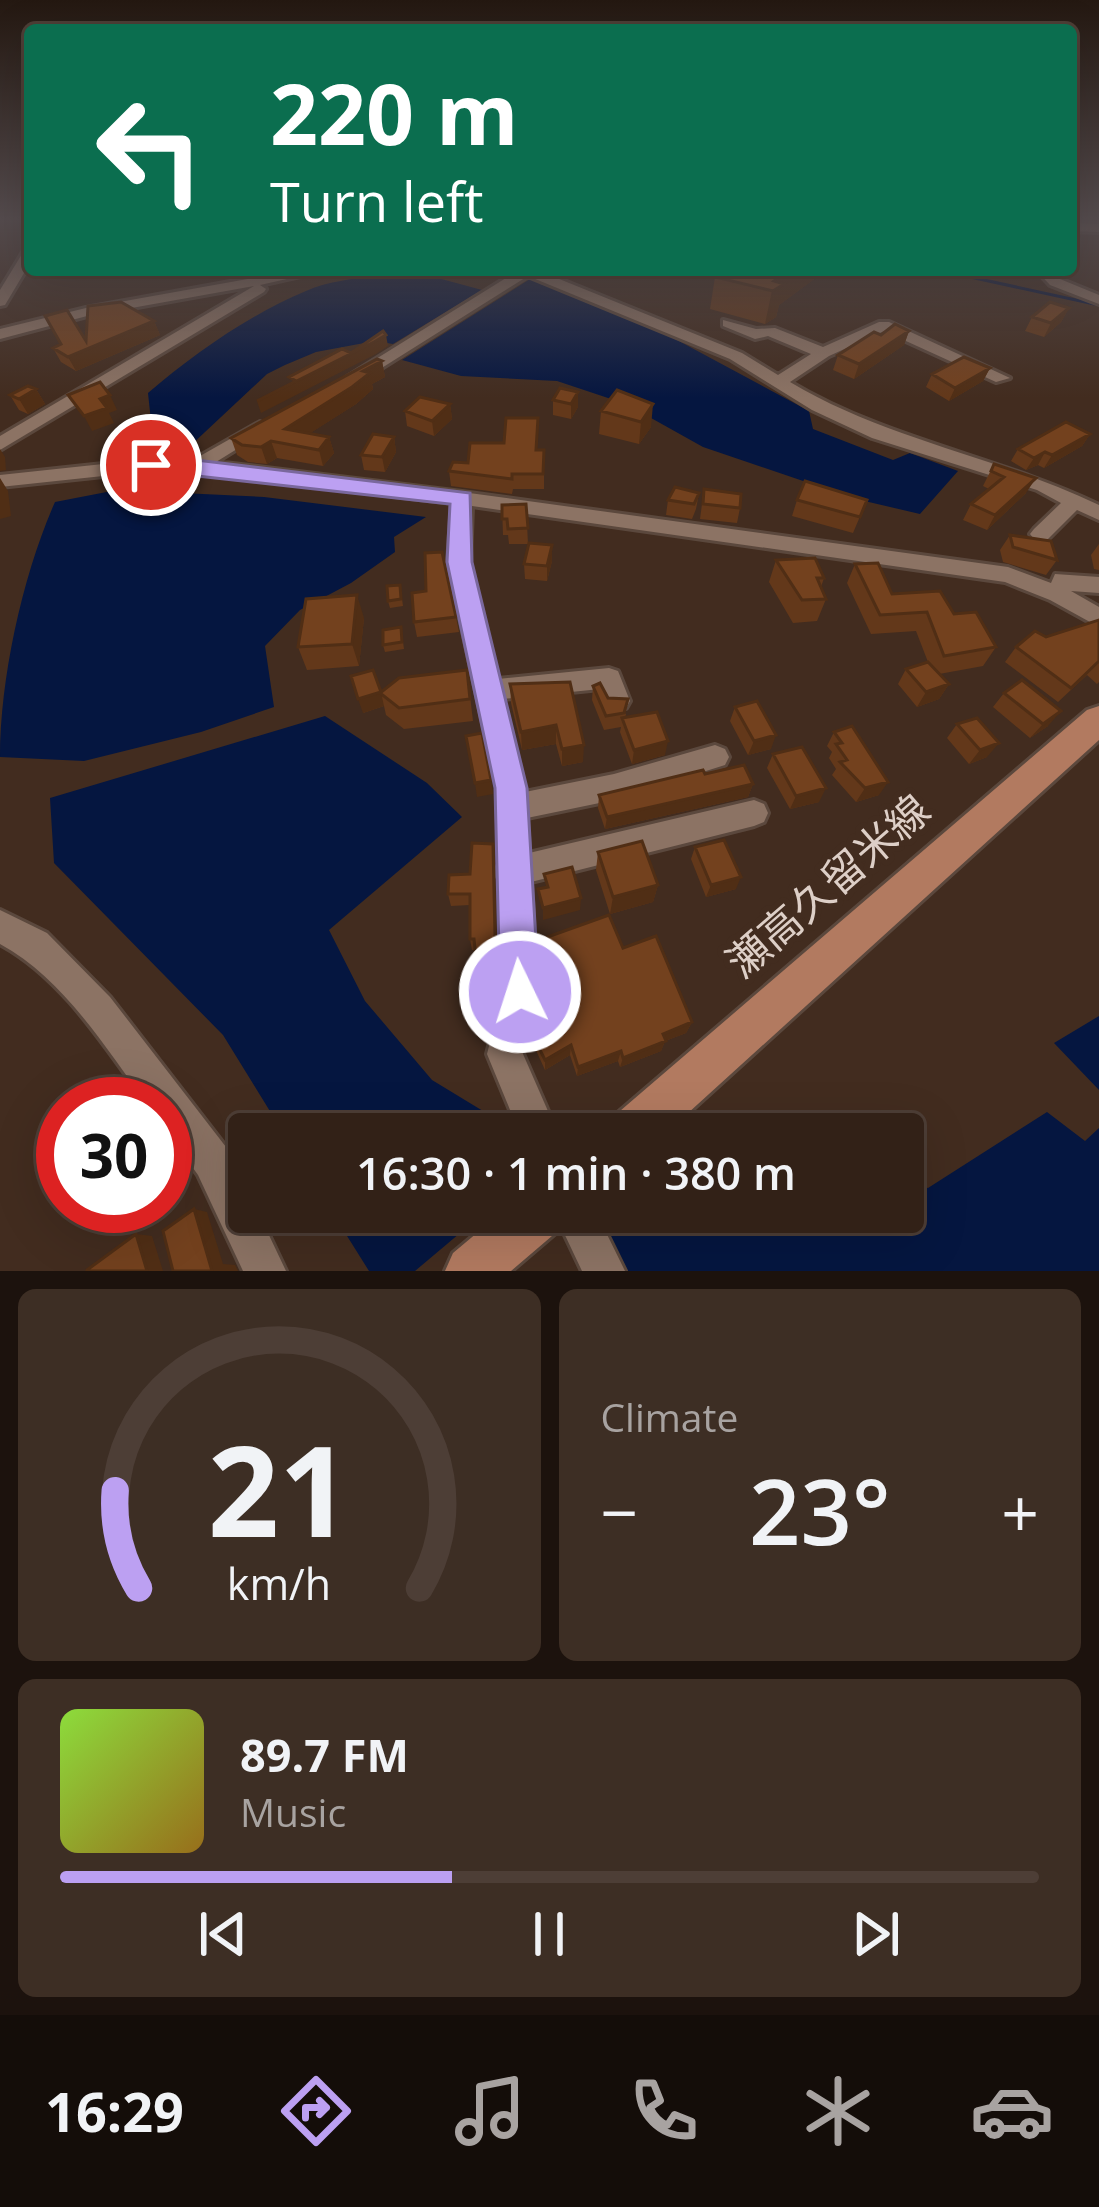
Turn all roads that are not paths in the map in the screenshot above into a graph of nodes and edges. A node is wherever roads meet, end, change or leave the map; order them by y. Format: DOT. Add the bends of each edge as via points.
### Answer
graph roads {
  1 [pos="231,279"];
  2 [pos="276,279"];
  3 [pos="512,279"];
  4 [pos="547,279"];
  5 [pos="1052,279"];
  6 [pos="1099,300"];
  7 [pos="728,323"];
  8 [pos="0,334"];
  9 [pos="823,353"];
  10 [pos="1002,378"];
  11 [pos="345,382"];
  12 [pos="778,382"];
  13 [pos="270,422"];
  14 [pos="0,443"];
  15 [pos="196,466"];
  16 [pos="0,481"];
  17 [pos="462,498"];
  18 [pos="1076,500"];
  19 [pos="1099,513"];
  20 [pos="1041,534"];
  21 [pos="1099,585"];
  22 [pos="1058,594"];
  23 [pos="1099,619"];
  24 [pos="486,690"];
  25 [pos="617,701"];
  26 [pos="1099,719"];
  27 [pos="715,757"];
  28 [pos="511,808"];
  29 [pos="754,813"];
  30 [pos="511,872"];
  31 [pos="0,926"];
  32 [pos="530,1113"];
  33 [pos="654,1113"];
  34 [pos="516,1233"];
  35 [pos="585,1233"];
  36 [pos="265,1271"];
  37 [pos="471,1271"];
  38 [pos="604,1271"];
  1 -- 8 [label="street"];
  2 -- 14 [label="street"];
  3 -- 11 [label="street"];
  4 -- 12 [label="street" via="736,356"];
  5 -- 6 [label="street"];
  7 -- 9 [label="street"];
  9 -- 10 [label="street" via="884,326"];
  9 -- 12 [label="street"];
  12 -- 18 [label="street" via="879,434"];
  13 -- 15 [label="street"];
  15 -- 16 [label="street"];
  15 -- 17 [label="street"];
  17 -- 22 [label="street" via="1008,575"];
  17 -- 24 [label="street" via="459,562"];
  18 -- 19 [label="street"];
  18 -- 20 [label="street"];
  21 -- 22 [label="street" via="1064,580"];
  22 -- 23 [label="street"];
  24 -- 25 [label="street" via="609,678"];
  24 -- 28 [label="street"];
  26 -- 33 [label="main road, 瀬高久留米線"];
  27 -- 28 [label="street"];
  28 -- 30 [label="street"];
  29 -- 30 [label="street"];
  30 -- 32 [label="street" via="520,992 506,1054"];
  31 -- 36 [label="street" via="35,945 98,1009 212,1161"];
  34 -- 37 [label="main road"];
  35 -- 38 [label="street"];
}
